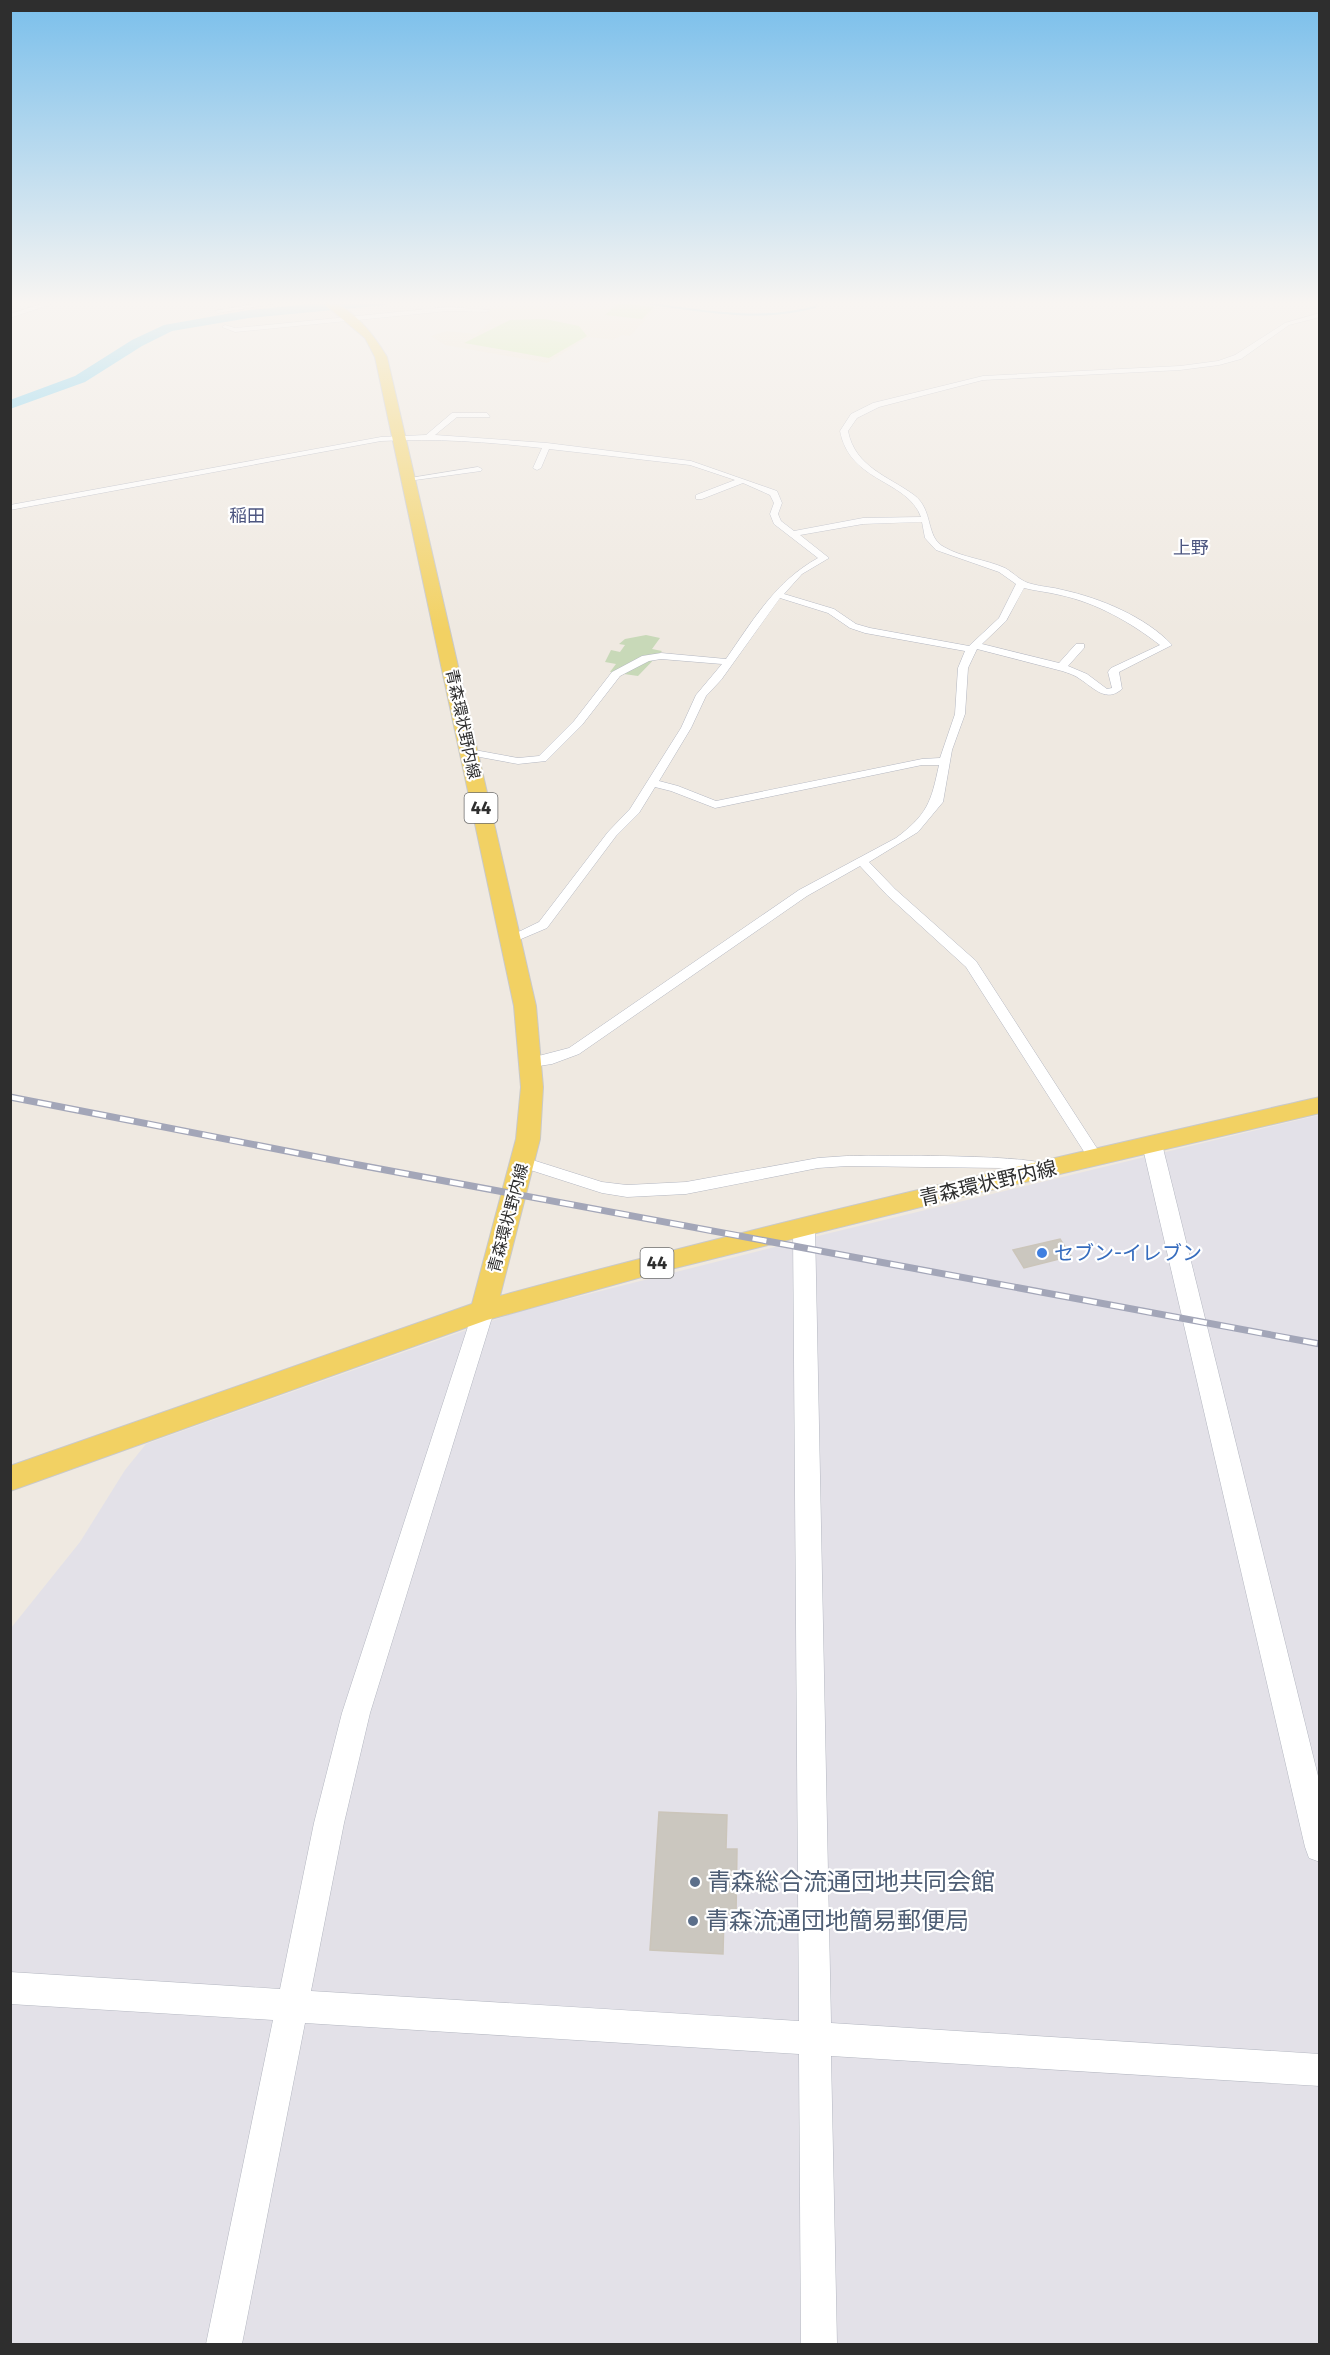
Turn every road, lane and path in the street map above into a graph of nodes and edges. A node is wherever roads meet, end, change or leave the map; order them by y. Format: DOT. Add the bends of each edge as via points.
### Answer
graph roads {
  1 [pos="393,411"];
  2 [pos="863,411"];
  3 [pos="488,415"];
  4 [pos="399,437"];
  5 [pos="428,437"];
  6 [pos="547,445"];
  7 [pos="537,468"];
  8 [pos="478,469"];
  9 [pos="408,479"];
  10 [pos="743,480"];
  11 [pos="699,498"];
  12 [pos="10,508"];
  13 [pos="927,519"];
  14 [pos="792,534"];
  15 [pos="1021,584"];
  16 [pos="778,595"];
  17 [pos="1080,646"];
  18 [pos="973,647"];
  19 [pos="728,662"];
  20 [pos="1060,668"];
  21 [pos="469,752"];
  22 [pos="945,761"];
  23 [pos="651,783"];
  24 [pos="862,861"];
  25 [pos="510,939"];
  26 [pos="532,1062"];
  27 [pos="1320,1105"];
  28 [pos="1152,1144"];
  29 [pos="1095,1157"];
  30 [pos="523,1162"];
  31 [pos="1048,1169"];
  32 [pos="804,1227"];
  33 [pos="483,1311"];
  34 [pos="10,1479"];
  35 [pos="1320,1847"];
  36 [pos="10,1988"];
  37 [pos="293,2005"];
  38 [pos="815,2037"];
  39 [pos="1320,2070"];
  40 [pos="224,2344"];
  41 [pos="819,2344"];
  1 -- 4 [label="main road, 青森環状野内線 / 44"];
  2 -- 13 [label="street" via="844,431 851,453 912,497"];
  3 -- 5 [label="street" via="455,415"];
  4 -- 5 [label="street"];
  4 -- 9 [label="main road, 青森環状野内線 / 44"];
  4 -- 12 [label="street"];
  5 -- 6 [label="street"];
  6 -- 7 [label="street"];
  6 -- 10 [label="street" via="699,464"];
  8 -- 9 [label="street"];
  9 -- 21 [label="main road, 青森環状野内線 / 44"];
  10 -- 11 [label="street"];
  10 -- 14 [label="street" via="774,493 778,502 775,519"];
  13 -- 14 [label="street" via="863,521"];
  13 -- 15 [label="street" via="928,539 933,545 999,569"];
  14 -- 16 [label="street" via="824,558 799,572"];
  15 -- 18 [label="street" via="1003,619"];
  15 -- 20 [label="street" via="1108,607 1167,645 1115,670 1118,686 1112,692 1101,691 1083,676"];
  16 -- 18 [label="street" via="831,611 868,631"];
  16 -- 19 [label="street"];
  17 -- 20 [label="street"];
  18 -- 20 [label="street"];
  18 -- 22 [label="street" via="962,675 960,714"];
  19 -- 21 [label="street" via="646,658 611,679 578,723 542,759 518,761"];
  19 -- 23 [label="street" via="701,695 686,728"];
  21 -- 25 [label="main road, 青森環状野内線 / 44"];
  22 -- 23 [label="street" via="922,762 715,805"];
  22 -- 24 [label="street" via="940,794 932,809 900,840"];
  23 -- 25 [label="street" via="635,811 612,834 543,924"];
  24 -- 26 [label="street" via="803,893 574,1051"];
  24 -- 29 [label="street" via="971,963"];
  25 -- 26 [label="main road, 青森環状野内線 / 44"];
  26 -- 30 [label="main road, 青森環状野内線 / 44" via="531,1113"];
  27 -- 28 [label="main road, 青森環状野内線 / 44"];
  28 -- 29 [label="main road, 青森環状野内線 / 44"];
  28 -- 35 [label="street"];
  29 -- 31 [label="main road, 青森環状野内線 / 44"];
  30 -- 31 [label="street" via="627,1191 686,1188 847,1161 1003,1163"];
  30 -- 33 [label="main road, 青森環状野内線 / 44"];
  31 -- 32 [label="main road, 青森環状野内線 / 44"];
  32 -- 33 [label="main road, 青森環状野内線 / 44"];
  32 -- 38 [label="street"];
  33 -- 34 [label="main road, 青森環状野内線 / 44"];
  33 -- 37 [label="street" via="356,1713 329,1823"];
  36 -- 37 [label="street"];
  37 -- 38 [label="street"];
  37 -- 40 [label="street"];
  38 -- 39 [label="street"];
  38 -- 41 [label="street"];
}
